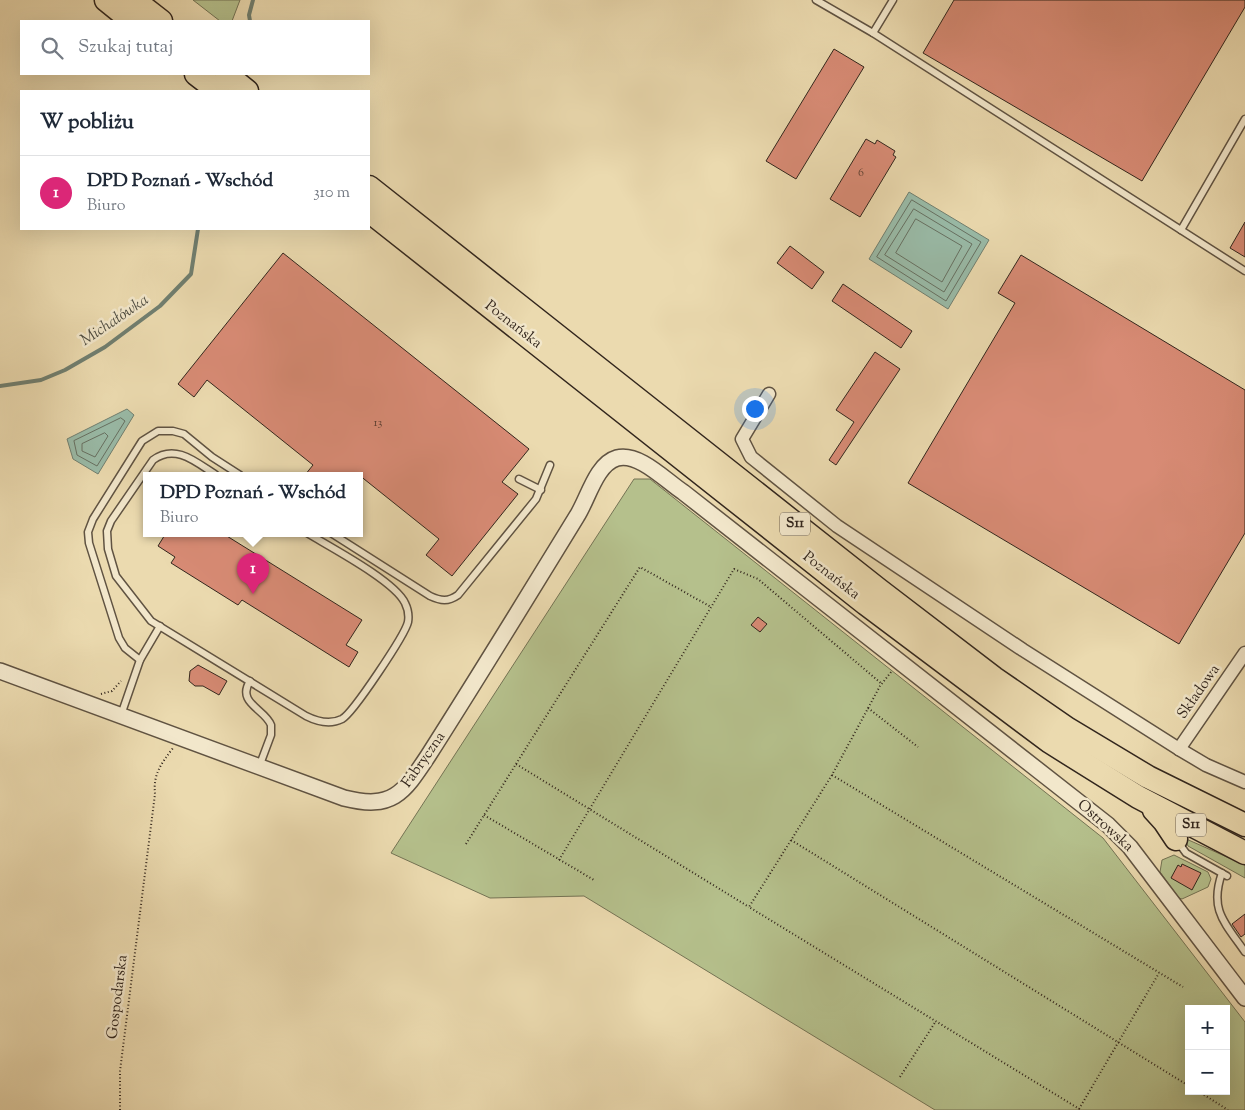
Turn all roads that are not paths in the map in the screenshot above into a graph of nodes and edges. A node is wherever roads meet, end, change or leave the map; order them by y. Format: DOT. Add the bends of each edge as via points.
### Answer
graph roads {
  1 [pos="106,0"];
  2 [pos="134,0"];
  3 [pos="816,0"];
  4 [pos="893,0"];
  5 [pos="131,20"];
  6 [pos="160,20"];
  7 [pos="873,33"];
  8 [pos="197,75"];
  9 [pos="227,75"];
  10 [pos="217,90"];
  11 [pos="246,90"];
  12 [pos="1245,119"];
  13 [pos="370,188"];
  14 [pos="370,212"];
  15 [pos="1181,230"];
  16 [pos="1245,271"];
  17 [pos="769,394"];
  18 [pos="550,465"];
  19 [pos="143,472"];
  20 [pos="211,472"];
  21 [pos="235,472"];
  22 [pos="143,473"];
  23 [pos="518,479"];
  24 [pos="541,490"];
  25 [pos="683,492"];
  26 [pos="313,537"];
  27 [pos="337,537"];
  28 [pos="160,626"];
  29 [pos="1245,653"];
  30 [pos="140,660"];
  31 [pos="0,671"];
  32 [pos="250,681"];
  33 [pos="121,716"];
  34 [pos="1179,749"];
  35 [pos="258,768"];
  36 [pos="1245,782"];
  37 [pos="1138,797"];
  38 [pos="1245,825"];
  39 [pos="1176,839"];
  40 [pos="1245,853"];
  41 [pos="1245,952"];
  42 [pos="1245,998"];
  1 -- 5 [label="highway"];
  2 -- 6 [label="highway"];
  3 -- 7 [label="lane"];
  4 -- 7 [label="lane"];
  7 -- 15 [label="lane"];
  8 -- 10 [label="highway"];
  9 -- 11 [label="highway"];
  12 -- 15 [label="lane"];
  13 -- 38 [label="highway, Poznańska / S11" via="994,678 1068,730 1148,778"];
  14 -- 37 [label="highway, Poznańska / S11" via="881,615 1050,742"];
  15 -- 16 [label="lane"];
  17 -- 34 [label="street" via="742,439 752,457 837,526"];
  18 -- 24 [label="lane"];
  19 -- 20 [label="lane" via="159,455 170,452 182,454"];
  21 -- 30 [label="lane" via="184,434 173,430 158,432 142,441 93,519 88,532 89,543 116,632 125,648"];
  22 -- 28 [label="lane" via="109,526 107,543 114,571 143,612"];
  23 -- 24 [label="lane"];
  24 -- 27 [label="lane" via="458,595 451,599 430,596"];
  25 -- 35 [label="street, Fabryczna" via="643,463 629,457 613,460 603,468 580,512 428,756 394,798 374,803 356,801"];
  25 -- 42 [label="street, Ostrowska" via="1120,836"];
  26 -- 32 [label="lane" via="398,592 407,608 406,627 355,708 337,721 314,720"];
  28 -- 30 [label="lane"];
  28 -- 32 [label="lane"];
  29 -- 34 [label="street, Składowa"];
  30 -- 33 [label="lane"];
  31 -- 33 [label="street, Fabryczna"];
  32 -- 35 [label="lane" via="246,691 248,700 271,725 271,735"];
  33 -- 35 [label="street, Fabryczna"];
  34 -- 36 [label="street"];
  37 -- 39 [label="highway" via="1162,818"];
  37 -- 40 [label="highway, Poznańska / S11"];
  39 -- 41 [label="lane" via="1186,853 1225,874 1218,890 1220,916"];
}
